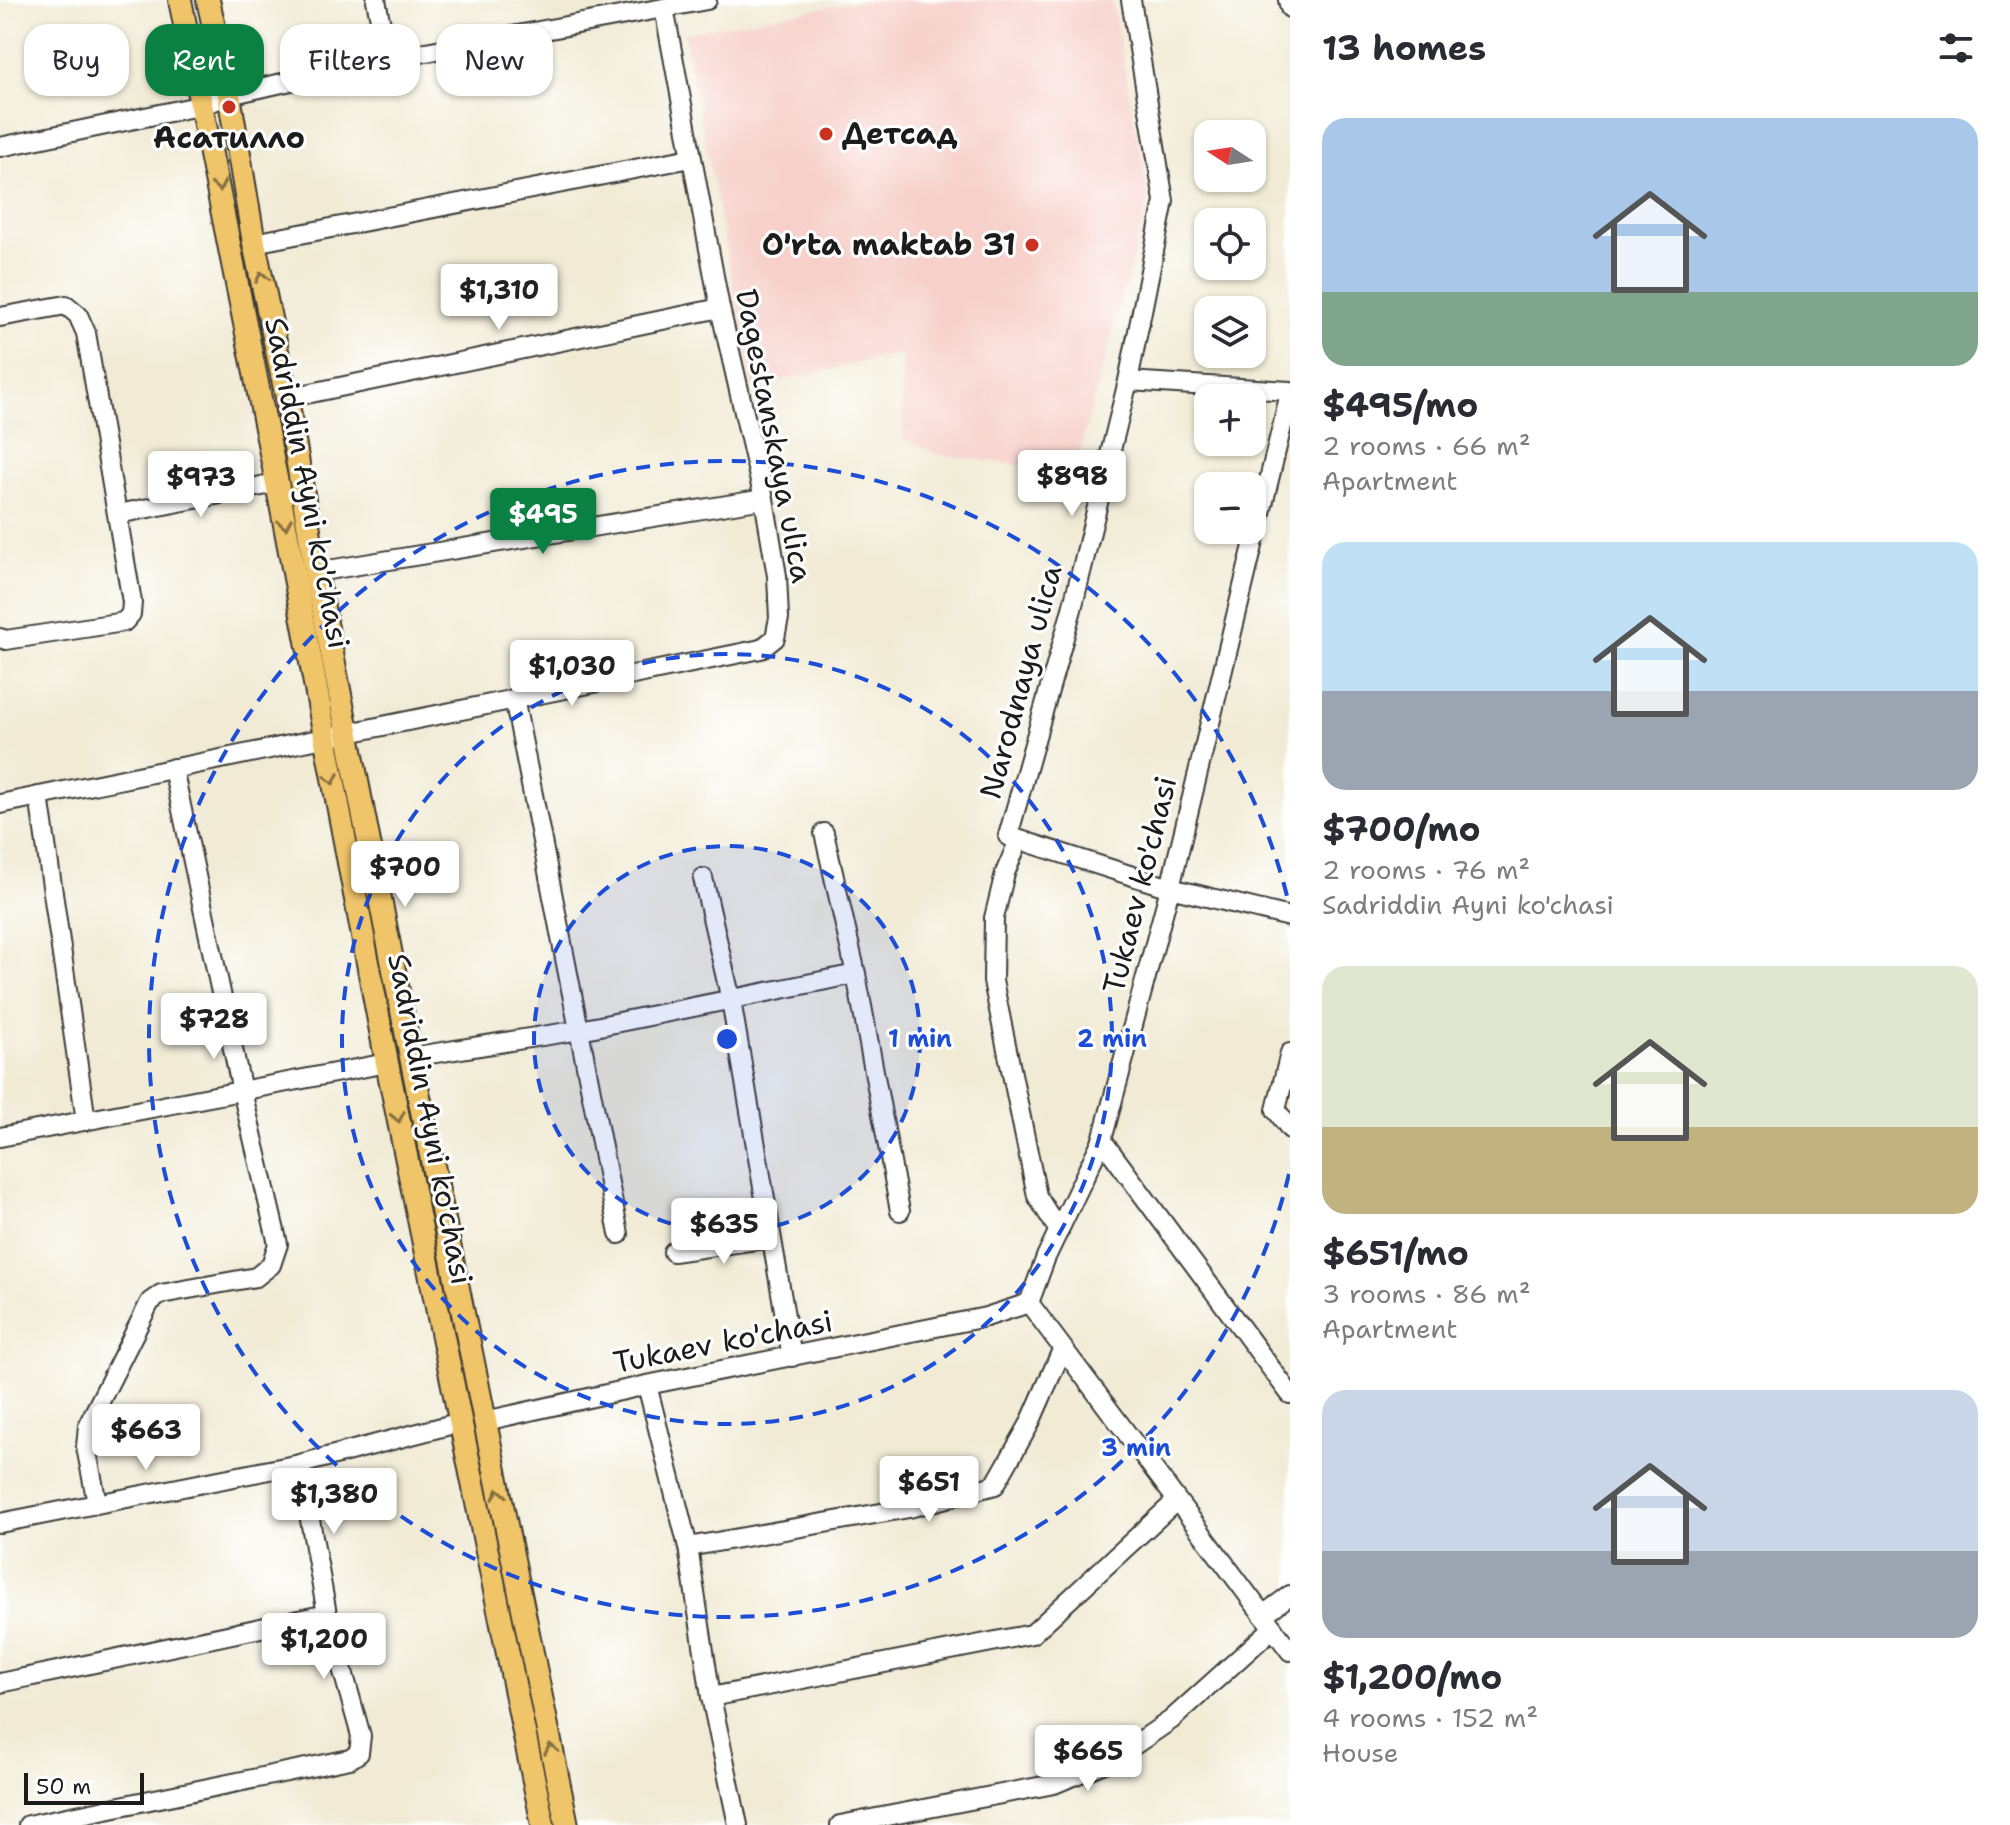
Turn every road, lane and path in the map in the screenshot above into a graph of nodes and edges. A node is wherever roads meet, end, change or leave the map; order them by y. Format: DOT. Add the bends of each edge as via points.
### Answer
graph roads {
  1 [pos="180,0"];
  2 [pos="208,0"];
  3 [pos="376,0"];
  4 [pos="707,0"];
  5 [pos="1131,0"];
  6 [pos="1288,0"];
  7 [pos="664,8"];
  8 [pos="1290,8"];
  9 [pos="213,24"];
  10 [pos="381,24"];
  11 [pos="420,53"];
  12 [pos="226,96"];
  13 [pos="229,96"];
  14 [pos="203,105"];
  15 [pos="0,147"];
  16 [pos="691,158"];
  17 [pos="254,243"];
  18 [pos="720,308"];
  19 [pos="0,317"];
  20 [pos="1128,381"];
  21 [pos="1290,392"];
  22 [pos="287,398"];
  23 [pos="277,483"];
  24 [pos="764,499"];
  25 [pos="118,514"];
  26 [pos="316,572"];
  27 [pos="0,638"];
  28 [pos="514,698"];
  29 [pos="347,733"];
  30 [pos="324,738"];
  31 [pos="173,768"];
  32 [pos="39,796"];
  33 [pos="0,804"];
  34 [pos="824,833"];
  35 [pos="1019,840"];
  36 [pos="703,878"];
  37 [pos="1170,888"];
  38 [pos="1290,917"];
  39 [pos="856,974"];
  40 [pos="731,1000"];
  41 [pos="580,1030"];
  42 [pos="1290,1053"];
  43 [pos="411,1057"];
  44 [pos="387,1063"];
  45 [pos="242,1091"];
  46 [pos="86,1121"];
  47 [pos="1290,1129"];
  48 [pos="0,1137"];
  49 [pos="1102,1140"];
  50 [pos="900,1211"];
  51 [pos="1059,1231"];
  52 [pos="619,1234"];
  53 [pos="770,1238"];
  54 [pos="673,1252"];
  55 [pos="1029,1303"];
  56 [pos="1062,1350"];
  57 [pos="792,1357"];
  58 [pos="647,1385"];
  59 [pos="1290,1394"];
  60 [pos="485,1421"];
  61 [pos="461,1422"];
  62 [pos="300,1464"];
  63 [pos="1176,1501"];
  64 [pos="97,1503"];
  65 [pos="0,1523"];
  66 [pos="688,1547"];
  67 [pos="1290,1595"];
  68 [pos="327,1614"];
  69 [pos="1268,1622"];
  70 [pos="1290,1651"];
  71 [pos="0,1683"];
  72 [pos="711,1697"];
  73 [pos="28,1825"];
  74 [pos="543,1825"];
  75 [pos="567,1825"];
  76 [pos="738,1825"];
  77 [pos="840,1825"];
  1 -- 14 [label="main road, Sadriddin Ayni ko'chasi"];
  2 -- 9 [label="main road, Sadriddin Ayni ko'chasi"];
  3 -- 10 [label="street"];
  4 -- 7 [label="street"];
  5 -- 20 [label="street, Narodnaya ulica" via="1164,201"];
  6 -- 8 [label="street"];
  7 -- 11 [label="street"];
  7 -- 16 [label="street, Dagestanskaya ulica"];
  12 -- 14 [label="street"];
  13 -- 17 [label="main road, Sadriddin Ayni ko'chasi"];
  14 -- 15 [label="street"];
  14 -- 23 [label="main road, Sadriddin Ayni ko'chasi, one-way"];
  16 -- 17 [label="street"];
  16 -- 18 [label="street, Dagestanskaya ulica"];
  22 -- 17 [label="main road, Sadriddin Ayni ko'chasi, one-way"];
  18 -- 22 [label="street"];
  18 -- 24 [label="street, Dagestanskaya ulica"];
  19 -- 25 [label="street" via="66,305 78,315 86,333"];
  20 -- 21 [label="street"];
  20 -- 35 [label="street, Narodnaya ulica" via="1008,836"];
  21 -- 37 [label="street, Tukaev ko'chasi"];
  22 -- 26 [label="main road, Sadriddin Ayni ko'chasi"];
  23 -- 25 [label="street"];
  23 -- 30 [label="main road, Sadriddin Ayni ko'chasi, one-way"];
  24 -- 26 [label="street"];
  24 -- 28 [label="street, Dagestanskaya ulica" via="777,576 775,638 761,649"];
  25 -- 27 [label="street" via="132,602 124,622"];
  26 -- 29 [label="main road, Sadriddin Ayni ko'chasi"];
  28 -- 29 [label="street"];
  28 -- 41 [label="street"];
  29 -- 30 [label="street"];
  29 -- 43 [label="main road, Sadriddin Ayni ko'chasi"];
  30 -- 31 [label="street"];
  30 -- 44 [label="main road, Sadriddin Ayni ko'chasi, one-way"];
  31 -- 32 [label="street"];
  31 -- 45 [label="street"];
  32 -- 33 [label="street"];
  32 -- 46 [label="street"];
  34 -- 39 [label="street"];
  35 -- 37 [label="street, Narodnaya ulica"];
  35 -- 51 [label="street" via="994,918 993,981 1037,1196"];
  36 -- 40 [label="street"];
  37 -- 38 [label="street, Narodnaya ulica"];
  37 -- 49 [label="street, Tukaev ko'chasi"];
  39 -- 40 [label="street"];
  39 -- 50 [label="street"];
  40 -- 41 [label="street"];
  40 -- 53 [label="street"];
  41 -- 43 [label="street"];
  41 -- 52 [label="street"];
  42 -- 47 [label="street" via="1276,1110"];
  43 -- 44 [label="main road"];
  43 -- 60 [label="main road, Sadriddin Ayni ko'chasi"];
  44 -- 45 [label="street"];
  44 -- 61 [label="main road, Sadriddin Ayni ko'chasi, one-way"];
  45 -- 46 [label="street"];
  45 -- 64 [label="street" via="278,1244 271,1265 256,1277 161,1294 150,1302 88,1425 86,1447"];
  46 -- 48 [label="street"];
  49 -- 51 [label="street, Tukaev ko'chasi"];
  49 -- 59 [label="street"];
  51 -- 55 [label="street, Tukaev ko'chasi"];
  53 -- 54 [label="street"];
  53 -- 57 [label="street"];
  55 -- 56 [label="street"];
  55 -- 57 [label="street, Tukaev ko'chasi" via="986,1317"];
  56 -- 63 [label="street"];
  56 -- 66 [label="street" via="995,1485 909,1508"];
  57 -- 58 [label="street, Tukaev ko'chasi"];
  58 -- 60 [label="street, Tukaev ko'chasi"];
  58 -- 66 [label="street"];
  75 -- 60 [label="main road, Sadriddin Ayni ko'chasi, one-way"];
  61 -- 62 [label="street"];
  61 -- 74 [label="main road, Sadriddin Ayni ko'chasi"];
  62 -- 64 [label="street"];
  62 -- 68 [label="street"];
  63 -- 69 [label="street"];
  63 -- 72 [label="street" via="1032,1634"];
  64 -- 65 [label="street"];
  66 -- 72 [label="street"];
  67 -- 69 [label="street"];
  68 -- 71 [label="street"];
  68 -- 73 [label="street" via="361,1736 359,1753"];
  69 -- 70 [label="street"];
  69 -- 77 [label="street" via="1171,1720 1114,1759 1054,1784"];
  72 -- 76 [label="street"];
}
